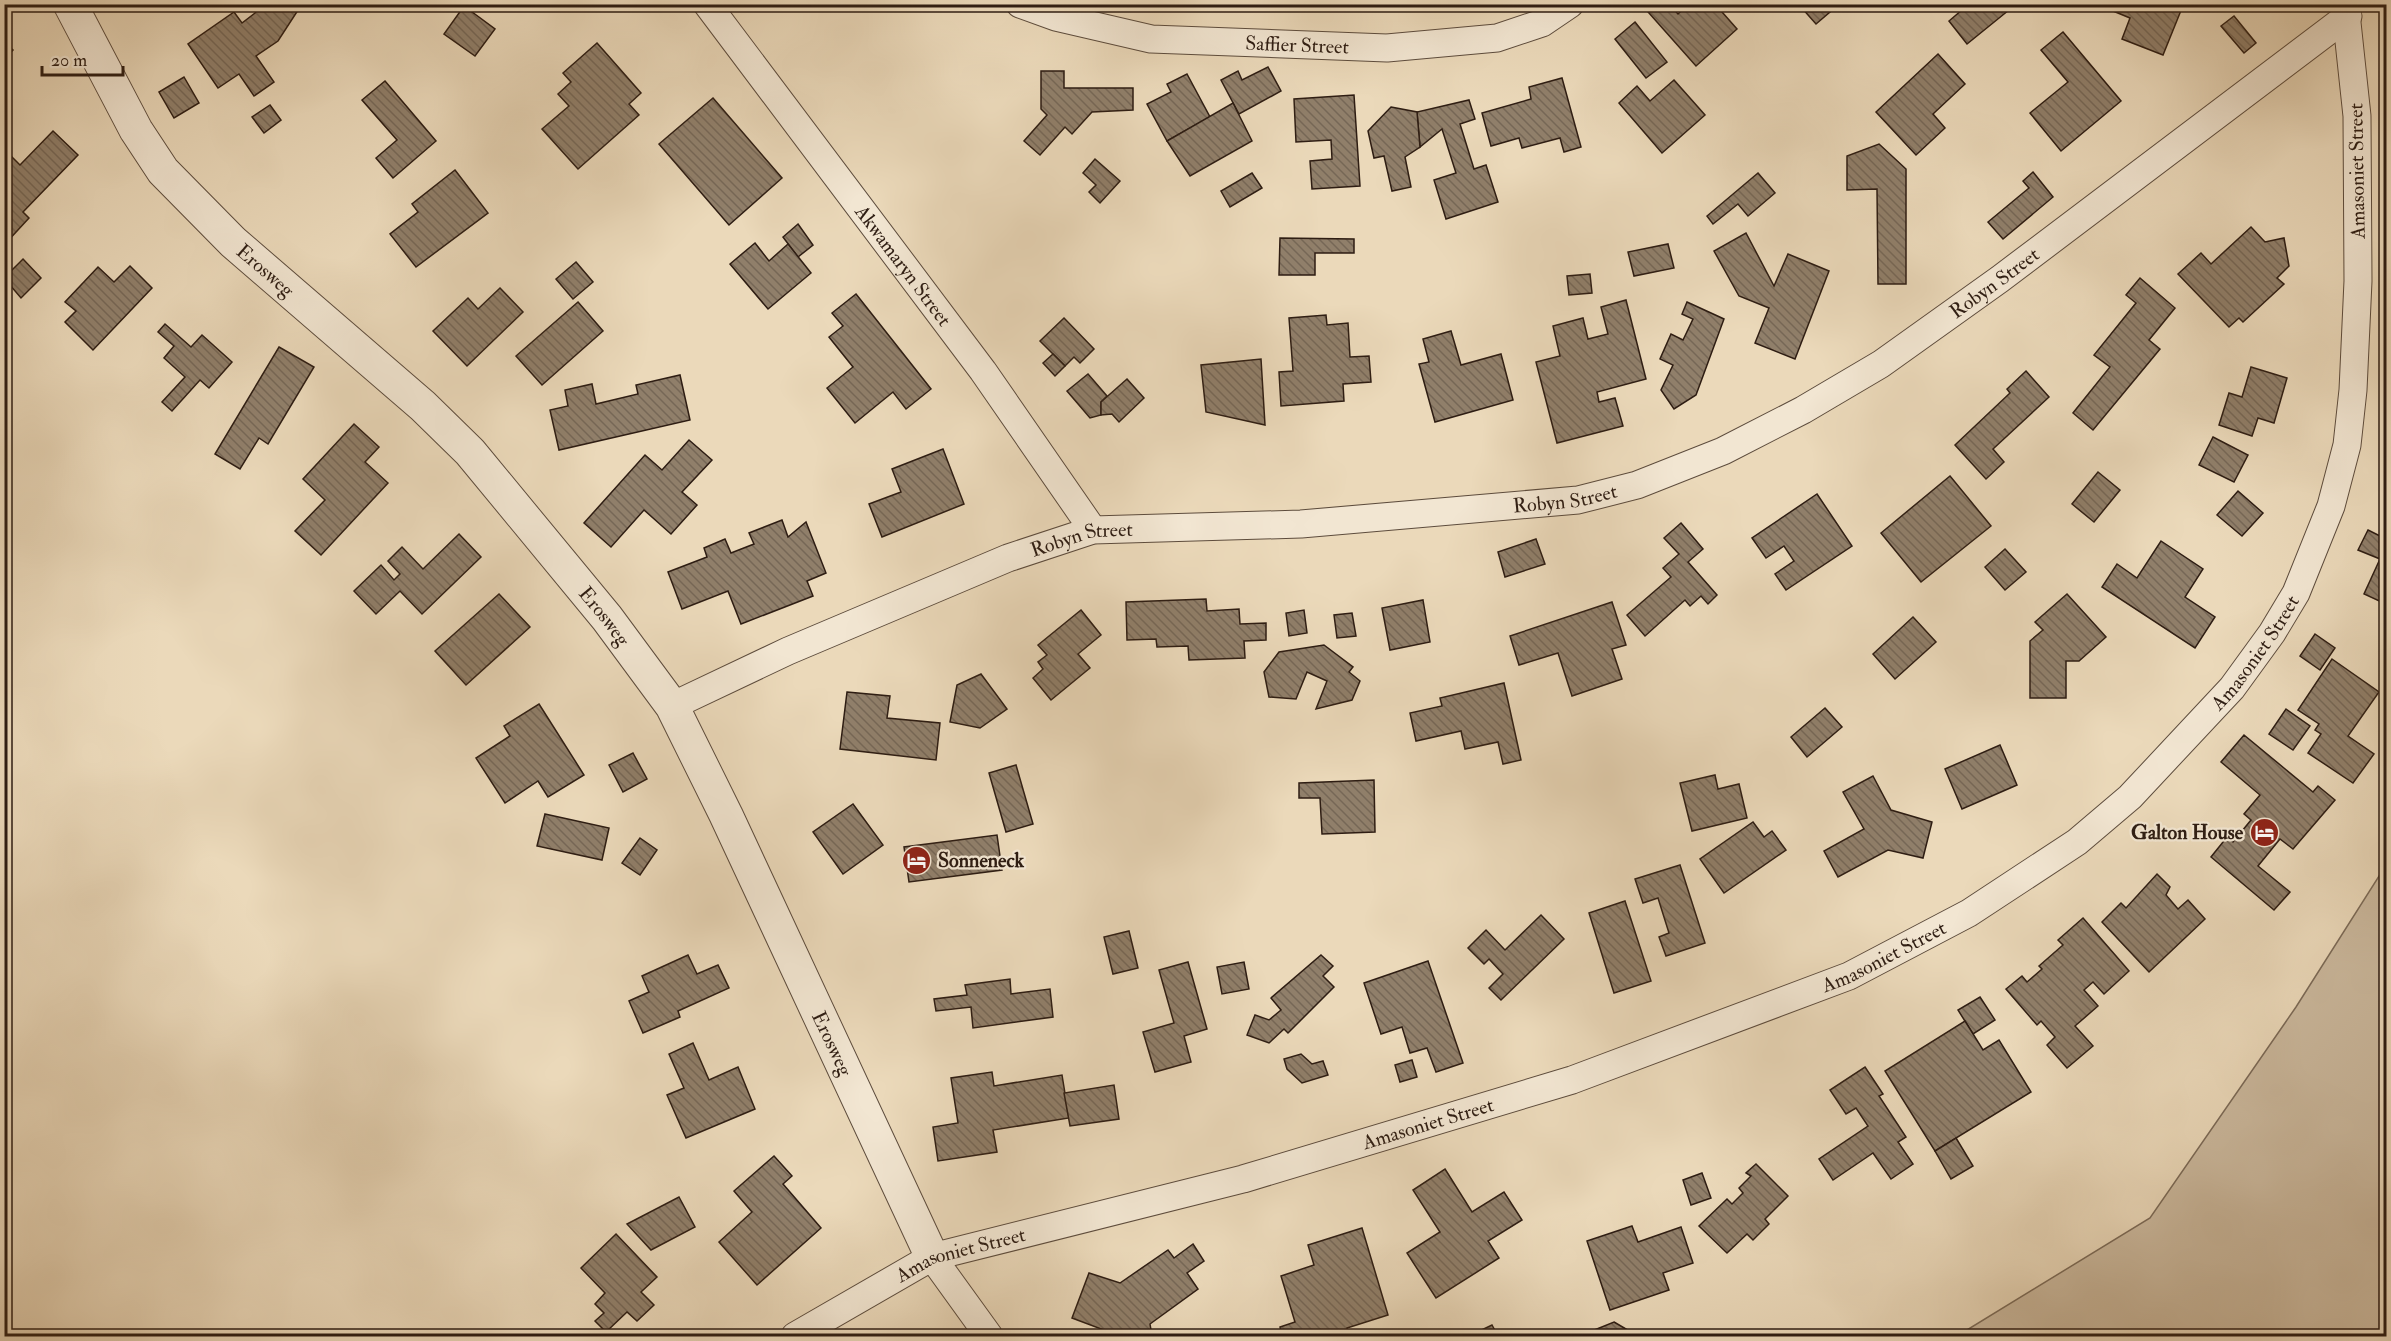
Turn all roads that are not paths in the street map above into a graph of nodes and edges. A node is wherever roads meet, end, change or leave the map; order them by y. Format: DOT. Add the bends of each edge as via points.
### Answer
graph roads {
  1 [pos="70,4"];
  2 [pos="707,4"];
  3 [pos="1020,4"];
  4 [pos="1570,4"];
  5 [pos="2347,10"];
  6 [pos="1093,530"];
  7 [pos="672,706"];
  8 [pos="932,1257"];
  9 [pos="795,1336"];
  10 [pos="989,1336"];
  1 -- 7 [label="street, Erosweg" via="136,130 163,171 233,242 423,406 470,452 607,618"];
  2 -- 6 [label="street, Akwamaryn Street" via="983,371"];
  3 -- 4 [label="street, Saffier Street" via="1151,39 1387,48 1497,38 1542,23"];
  5 -- 6 [label="street, Robyn Street" via="2000,279 1900,350 1803,410 1723,451 1637,485 1578,500 1300,524"];
  5 -- 8 [label="street, Amasoniet Street" via="2357,116 2358,281 2347,445 2331,506 2296,593 2272,633 2232,688 2130,797 2077,842 1969,913 1849,976 1572,1080 1243,1179"];
  6 -- 7 [label="street, Robyn Street" via="1008,558 788,651"];
  7 -- 8 [label="street, Erosweg"];
  8 -- 9 [label="street, Amasoniet Street"];
  8 -- 10 [label="street, Erosweg"];
}
